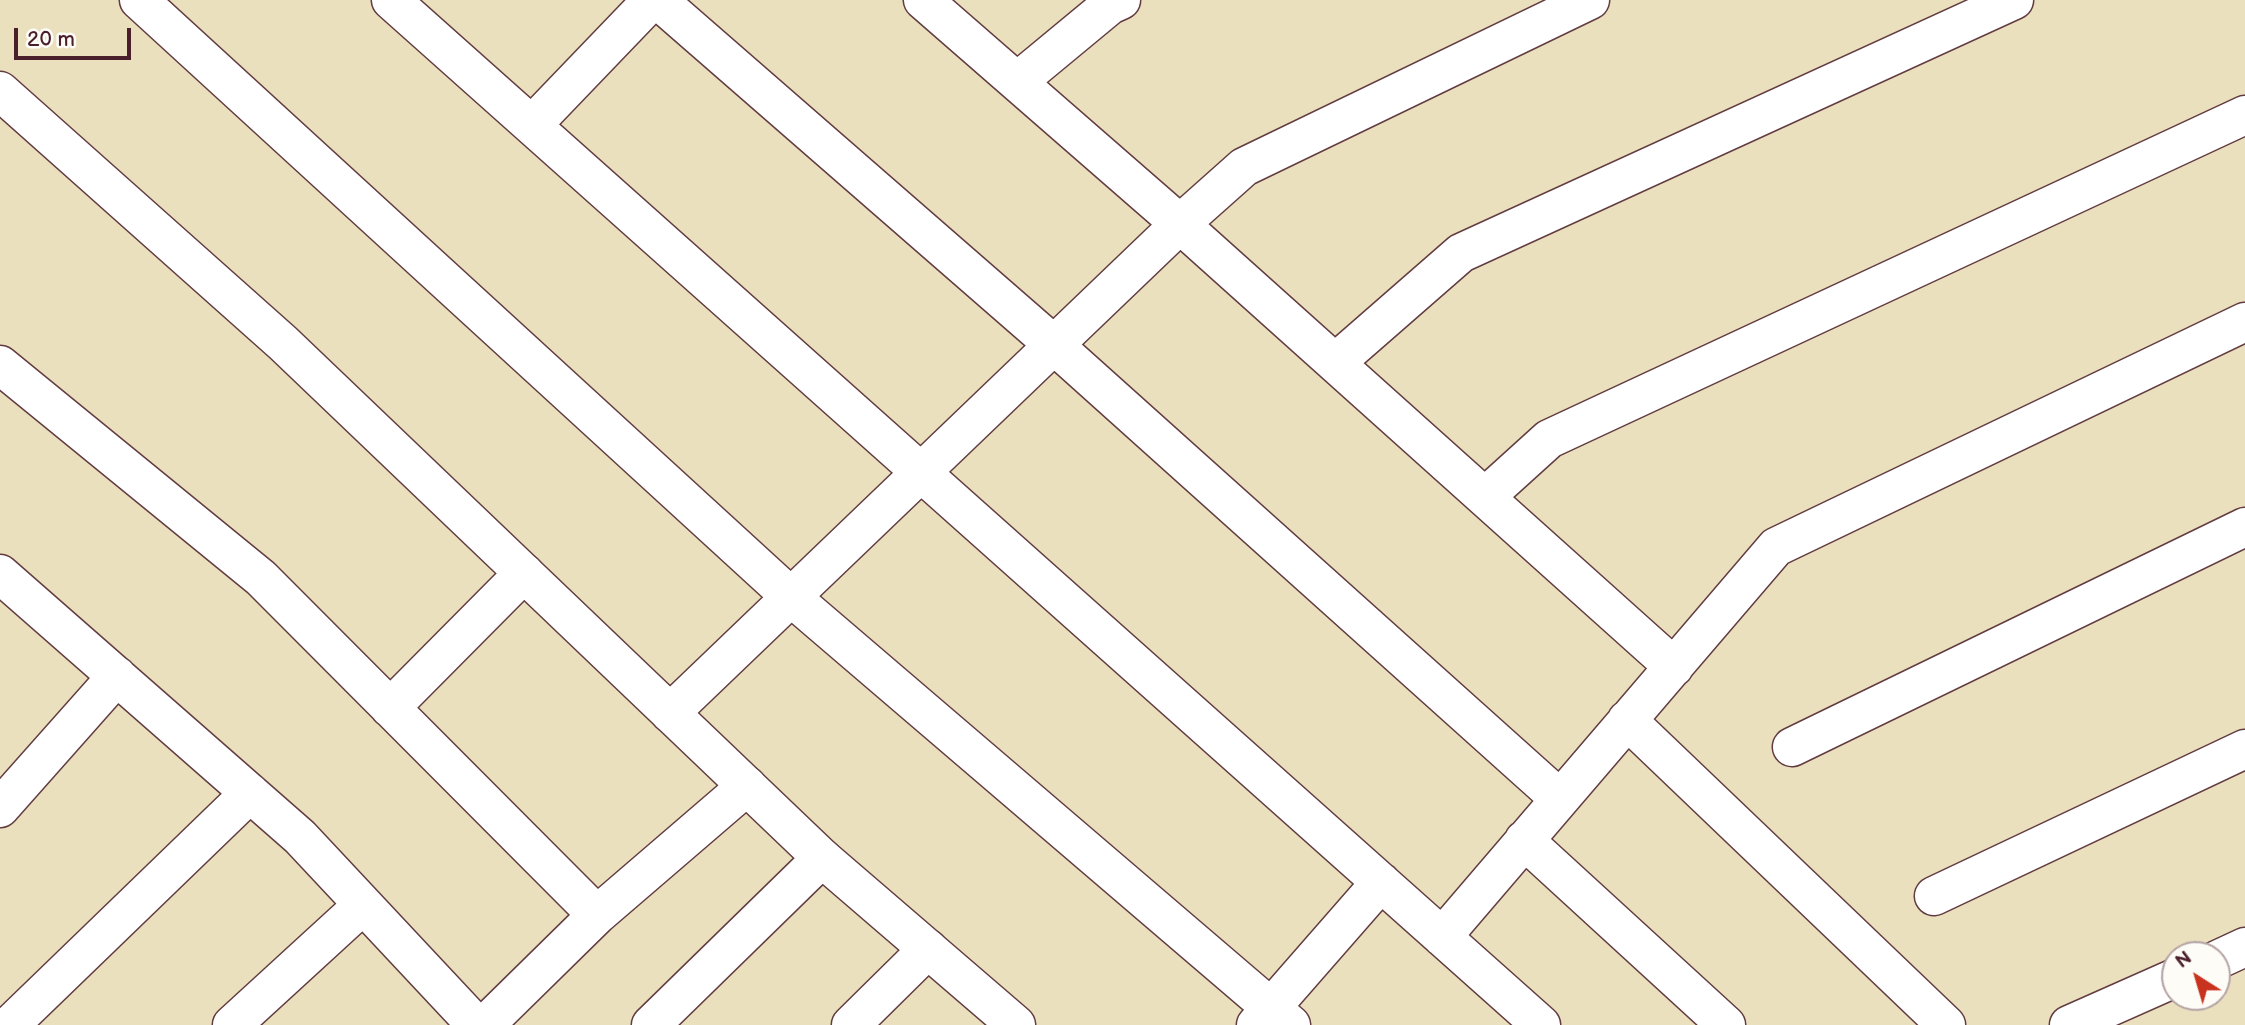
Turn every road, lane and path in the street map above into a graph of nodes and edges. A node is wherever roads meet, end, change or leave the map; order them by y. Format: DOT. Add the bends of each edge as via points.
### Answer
graph roads {
  1 [pos="139,0"];
  2 [pos="391,0"];
  3 [pos="655,0"];
  4 [pos="923,0"];
  5 [pos="1121,0"];
  6 [pos="2014,0"];
  7 [pos="1569,5"];
  8 [pos="1017,82"];
  9 [pos="0,92"];
  10 [pos="2245,115"];
  11 [pos="532,125"];
  12 [pos="1180,223"];
  13 [pos="2245,322"];
  14 [pos="1054,345"];
  15 [pos="1335,363"];
  16 [pos="0,365"];
  17 [pos="922,472"];
  18 [pos="1485,497"];
  19 [pos="2245,527"];
  20 [pos="523,573"];
  21 [pos="0,574"];
  22 [pos="791,597"];
  23 [pos="1674,667"];
  24 [pos="117,676"];
  25 [pos="390,708"];
  26 [pos="670,713"];
  27 [pos="1628,720"];
  28 [pos="1792,747"];
  29 [pos="2245,750"];
  30 [pos="747,786"];
  31 [pos="250,793"];
  32 [pos="1560,799"];
  33 [pos="0,808"];
  34 [pos="1524,841"];
  35 [pos="822,859"];
  36 [pos="1381,882"];
  37 [pos="1934,896"];
  38 [pos="363,905"];
  39 [pos="597,915"];
  40 [pos="1442,937"];
  41 [pos="928,949"];
  42 [pos="2161,984"];
  43 [pos="1272,1019"];
  44 [pos="10,1025"];
  45 [pos="232,1025"];
  46 [pos="476,1025"];
  47 [pos="485,1025"];
  48 [pos="651,1025"];
  49 [pos="850,1025"];
  50 [pos="1016,1025"];
  51 [pos="1541,1025"];
  52 [pos="1726,1025"];
  53 [pos="1946,1025"];
  54 [pos="2069,1025"];
  1 -- 22 [label="street"];
  2 -- 11 [label="street"];
  3 -- 11 [label="street"];
  3 -- 14 [label="street"];
  4 -- 8 [label="street"];
  5 -- 8 [label="street"];
  6 -- 15 [label="street" via="1461,253"];
  7 -- 12 [label="street" via="1244,167"];
  8 -- 12 [label="street"];
  9 -- 20 [label="street" via="283,343"];
  10 -- 18 [label="street" via="1549,439"];
  11 -- 17 [label="street"];
  12 -- 14 [label="street"];
  12 -- 15 [label="street"];
  13 -- 23 [label="street" via="1776,547"];
  14 -- 17 [label="street"];
  14 -- 32 [label="street"];
  15 -- 18 [label="street"];
  16 -- 25 [label="street" via="261,579"];
  17 -- 22 [label="street"];
  17 -- 36 [label="street"];
  18 -- 23 [label="street"];
  19 -- 28 [label="street"];
  20 -- 25 [label="street"];
  20 -- 26 [label="street"];
  21 -- 24 [label="street"];
  22 -- 26 [label="street"];
  22 -- 43 [label="street"];
  23 -- 27 [label="street"];
  24 -- 31 [label="street"];
  24 -- 33 [label="street"];
  25 -- 39 [label="street"];
  26 -- 30 [label="street"];
  27 -- 32 [label="street"];
  27 -- 53 [label="street"];
  29 -- 37 [label="street"];
  30 -- 35 [label="street"];
  30 -- 39 [label="street"];
  31 -- 38 [label="street" via="300,837"];
  31 -- 44 [label="street"];
  32 -- 34 [label="street"];
  34 -- 40 [label="street"];
  34 -- 52 [label="street"];
  35 -- 41 [label="street"];
  35 -- 48 [label="street"];
  36 -- 40 [label="street"];
  36 -- 43 [label="street"];
  38 -- 45 [label="street"];
  38 -- 46 [label="street"];
  39 -- 47 [label="street"];
  40 -- 51 [label="street"];
  41 -- 49 [label="street"];
  41 -- 50 [label="street"];
  42 -- 54 [label="street"];
}
